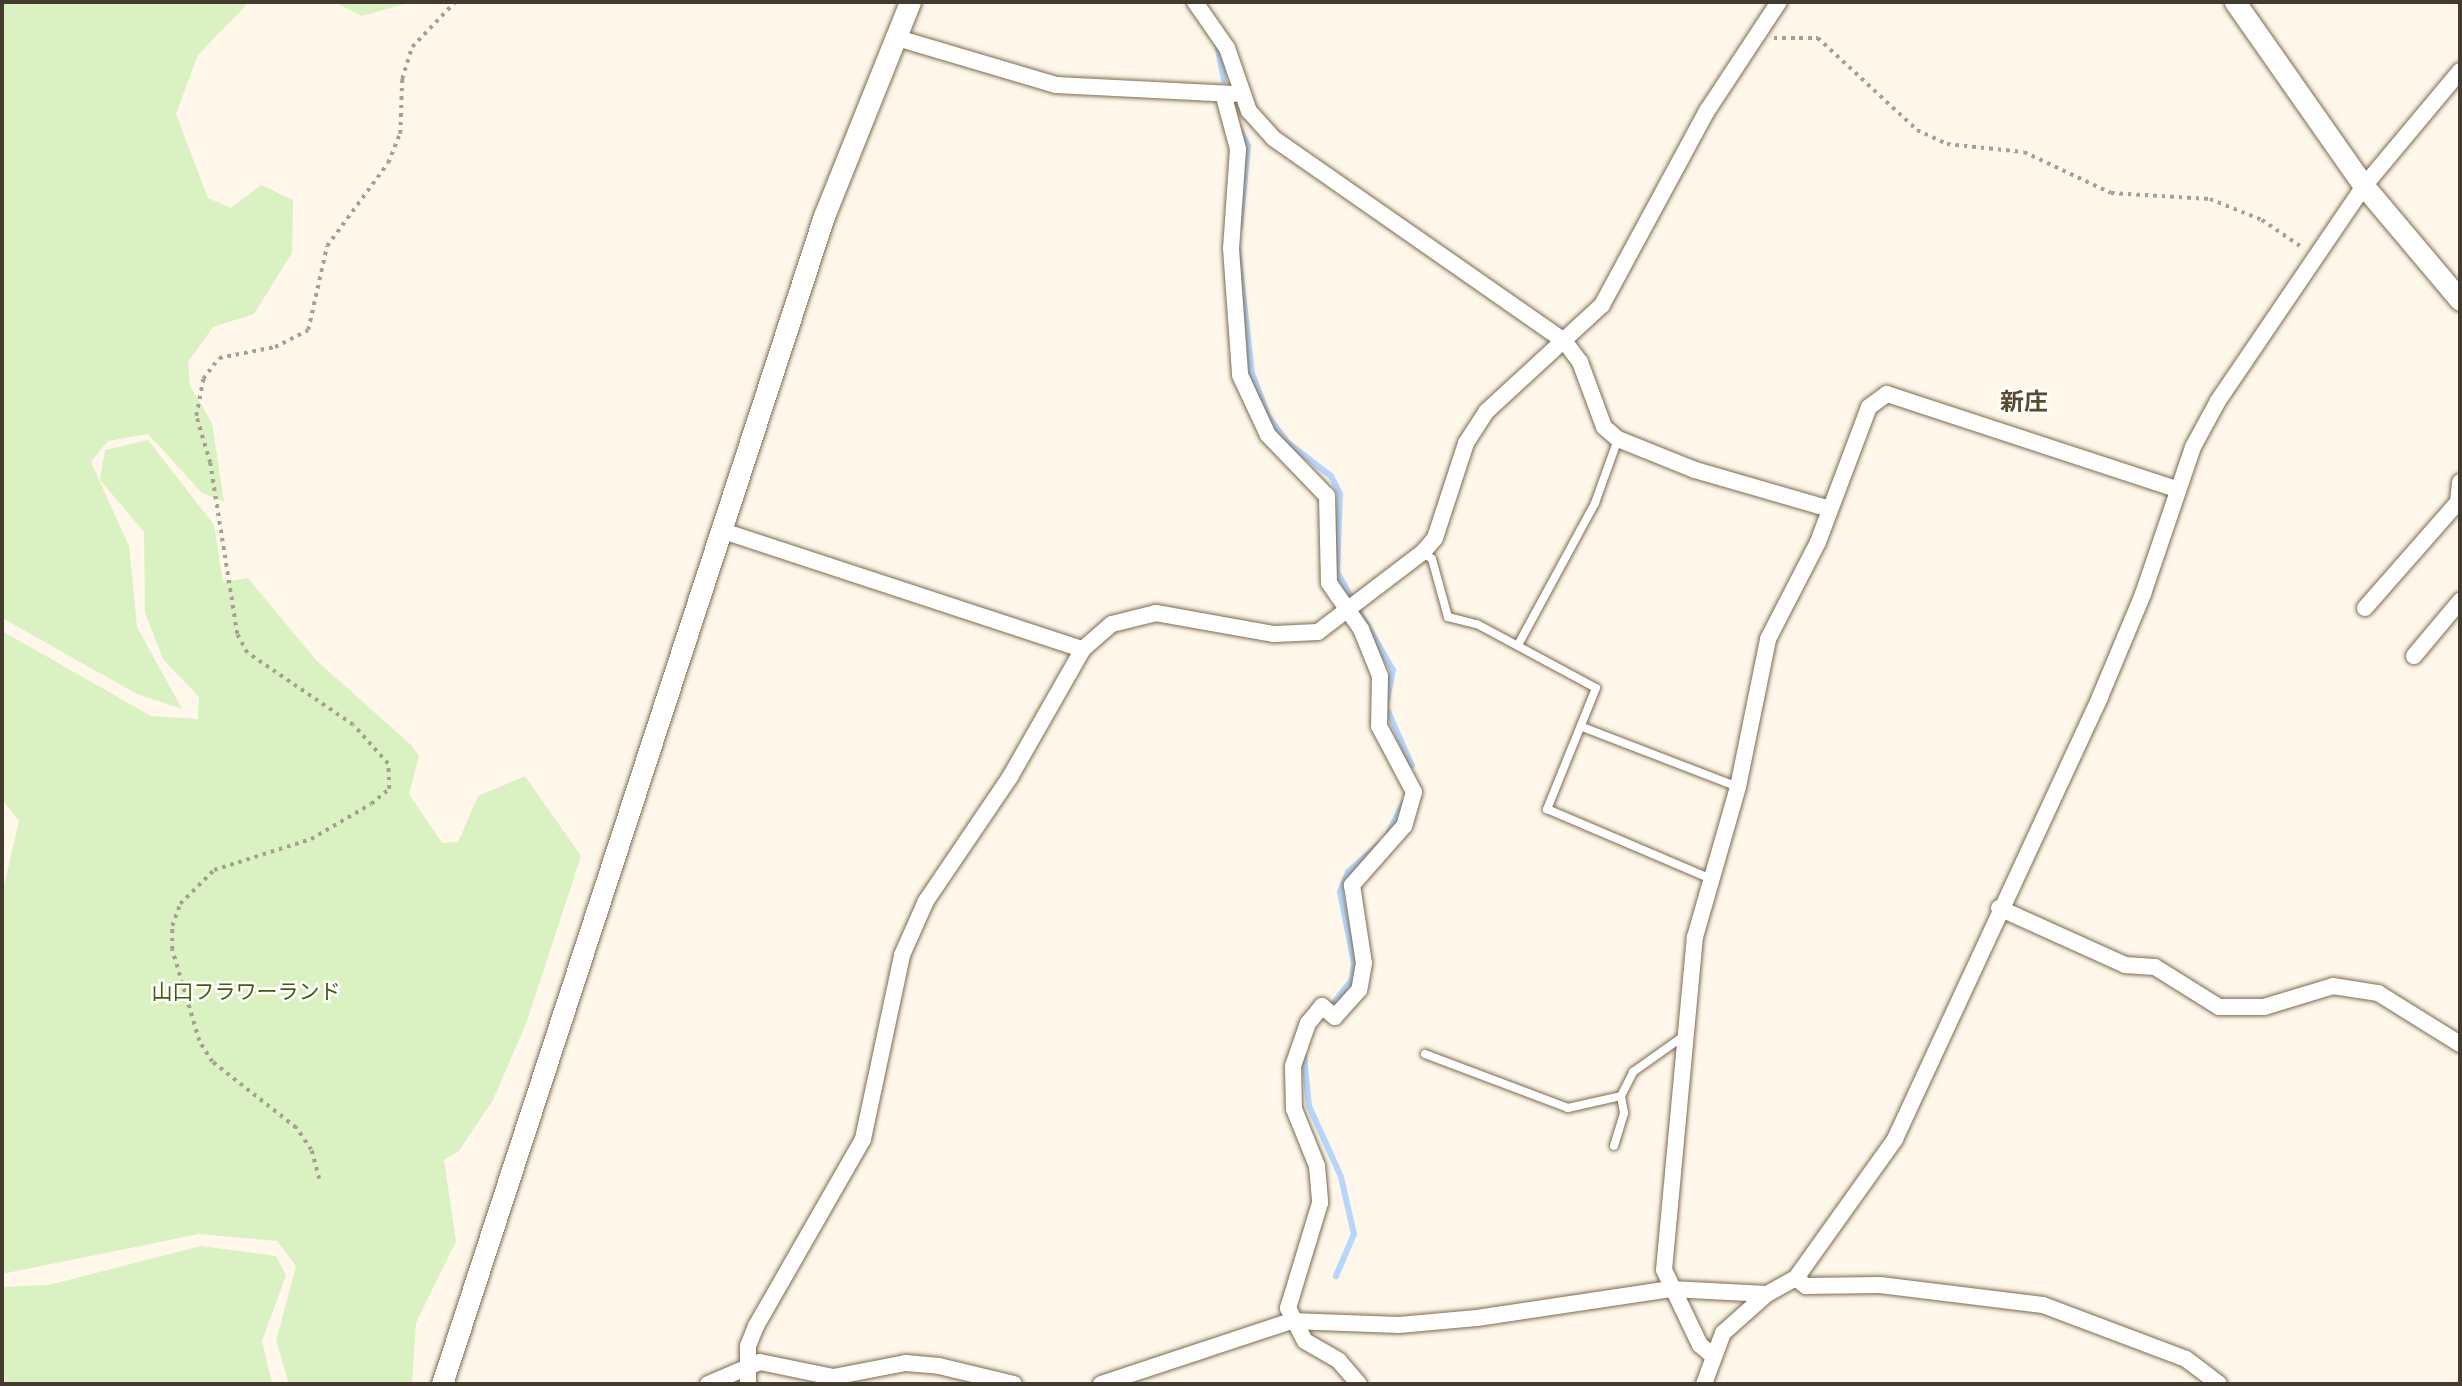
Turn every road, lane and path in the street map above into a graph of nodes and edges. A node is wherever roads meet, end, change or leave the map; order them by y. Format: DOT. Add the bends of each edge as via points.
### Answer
graph roads {
  1 [pos="455,2"];
  2 [pos="910,2"];
  3 [pos="1195,2"];
  4 [pos="1779,2"];
  5 [pos="2235,2"];
  6 [pos="1758,36"];
  7 [pos="894,37"];
  8 [pos="2460,71"];
  9 [pos="1232,95"];
  10 [pos="2364,186"];
  11 [pos="2315,256"];
  12 [pos="2460,300"];
  13 [pos="1564,342"];
  14 [pos="1618,439"];
  15 [pos="2460,482"];
  16 [pos="2176,489"];
  17 [pos="1826,508"];
  18 [pos="720,530"];
  19 [pos="1423,552"];
  20 [pos="2460,601"];
  21 [pos="1352,604"];
  22 [pos="2365,608"];
  23 [pos="1518,645"];
  24 [pos="1083,649"];
  25 [pos="2414,656"];
  26 [pos="1585,728"];
  27 [pos="1738,787"];
  28 [pos="1709,878"];
  29 [pos="1999,908"];
  30 [pos="1685,1035"];
  31 [pos="2460,1044"];
  32 [pos="1424,1054"];
  33 [pos="1621,1096"];
  34 [pos="1614,1146"];
  35 [pos="319,1179"];
  36 [pos="1796,1278"];
  37 [pos="1671,1289"];
  38 [pos="1767,1294"];
  39 [pos="1292,1321"];
  40 [pos="1712,1355"];
  41 [pos="747,1363"];
  42 [pos="1707,1383"];
  43 [pos="442,1384"];
  44 [pos="708,1384"];
  45 [pos="748,1384"];
  46 [pos="1014,1384"];
  47 [pos="1101,1384"];
  48 [pos="1359,1384"];
  49 [pos="2219,1384"];
  1 -- 35 [label="path" via="412,47 402,79 400,134 388,163 327,246 308,330 275,347 219,358 203,379 196,416 210,463 237,634 247,653 344,718 388,764 389,789 370,804 311,839 214,870 180,904 172,926 172,950 200,1041 222,1071 296,1128 312,1150"];
  2 -- 7 [label="street"];
  3 -- 9 [label="street" via="1227,48"];
  4 -- 6 [label="street"];
  5 -- 10 [label="street"];
  6 -- 11 [label="path" via="1818,38 1917,130 1947,144 2024,152 2111,193 2210,199 2262,220"];
  6 -- 13 [label="street" via="1701,121 1619,280"];
  7 -- 9 [label="street" via="1056,85"];
  7 -- 18 [label="street" via="824,216"];
  8 -- 10 [label="street"];
  9 -- 13 [label="street" via="1310,169"];
  9 -- 21 [label="street" via="1238,149 1231,248 1240,375 1268,435 1328,496 1325,565"];
  10 -- 11 [label="street"];
  10 -- 12 [label="street"];
  11 -- 16 [label="street" via="2218,401"];
  13 -- 14 [label="street" via="1580,362 1604,426"];
  13 -- 19 [label="street" via="1487,411 1466,443 1435,538"];
  14 -- 17 [label="street" via="1695,470"];
  14 -- 23 [label="lane" via="1595,503"];
  15 -- 22 [label="street" via="2458,502"];
  16 -- 17 [label="street" via="1887,394 1869,407"];
  16 -- 29 [label="street" via="2133,620"];
  17 -- 27 [label="street" via="1818,542 1768,639"];
  18 -- 24 [label="street"];
  18 -- 43 [label="street"];
  19 -- 21 [label="street"];
  19 -- 23 [label="lane" via="1432,559 1448,617 1477,624"];
  20 -- 25 [label="street"];
  21 -- 24 [label="street" via="1318,632 1297,636 1156,613 1132,615"];
  21 -- 39 [label="street" via="1380,676 1375,713 1414,801 1388,848 1352,885 1363,978 1359,990 1308,1023 1293,1066 1294,1109 1321,1181 1317,1227 1291,1284"];
  23 -- 26 [label="lane" via="1596,688"];
  24 -- 41 [label="street" via="1010,777 926,901 902,955 863,1139 776,1285"];
  26 -- 27 [label="lane"];
  26 -- 28 [label="lane" via="1548,809"];
  27 -- 28 [label="street"];
  28 -- 30 [label="street"];
  29 -- 31 [label="street" via="2125,965 2155,967 2220,1007 2264,1007 2333,986 2378,993"];
  29 -- 36 [label="street" via="1895,1139"];
  30 -- 33 [label="lane" via="1633,1072"];
  30 -- 37 [label="street" via="1663,1236"];
  32 -- 33 [label="lane" via="1551,1105"];
  33 -- 34 [label="lane" via="1624,1113"];
  36 -- 38 [label="street"];
  36 -- 49 [label="street" via="1806,1286 1880,1285 2056,1308 2186,1359"];
  37 -- 38 [label="street"];
  37 -- 39 [label="street" via="1451,1321"];
  37 -- 40 [label="street"];
  38 -- 40 [label="street" via="1723,1333"];
  39 -- 47 [label="street"];
  39 -- 48 [label="street" via="1305,1341 1339,1362"];
  40 -- 42 [label="street"];
  41 -- 44 [label="street"];
  41 -- 45 [label="street"];
  41 -- 46 [label="street" via="833,1377 906,1363"];
}
